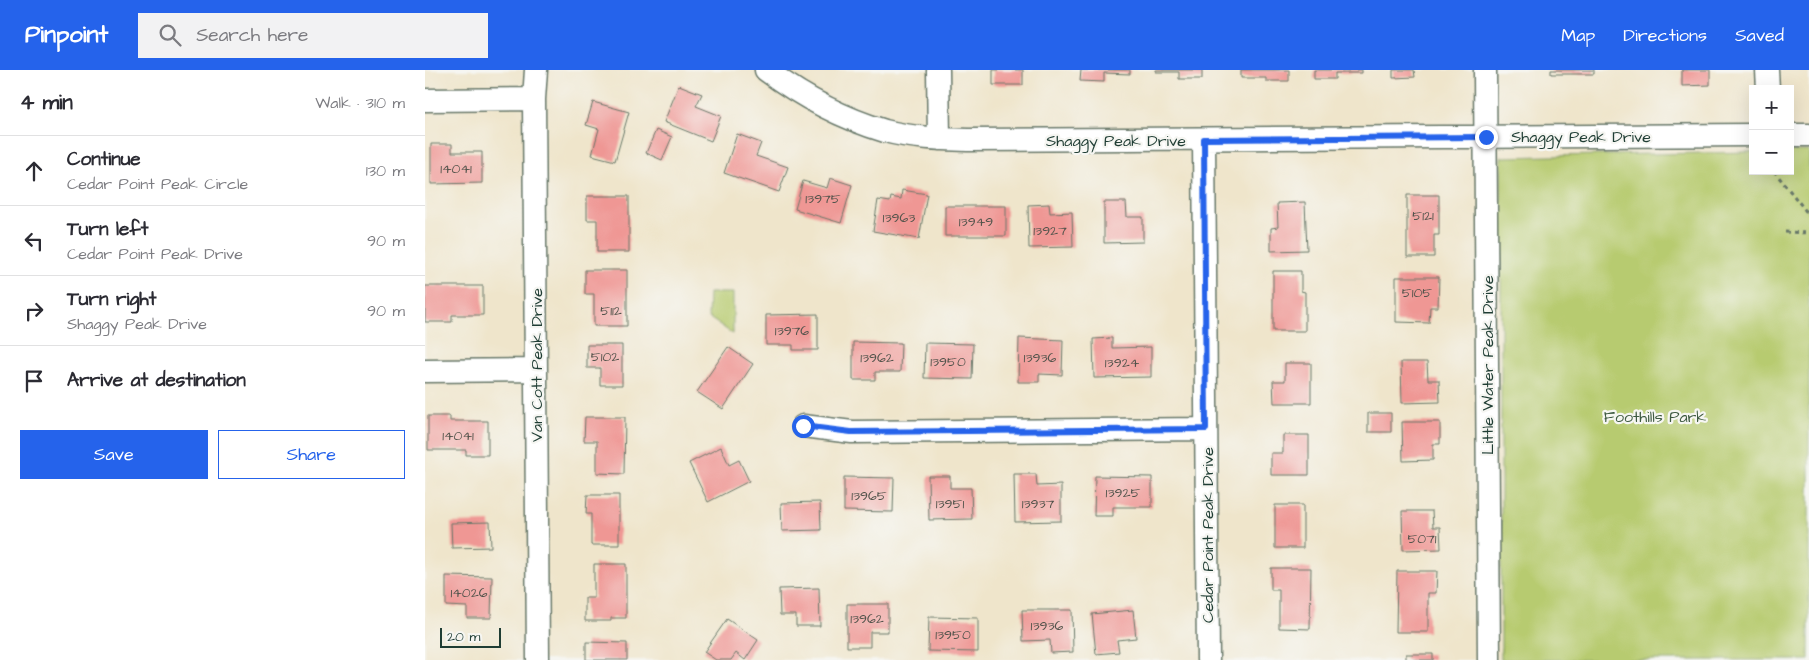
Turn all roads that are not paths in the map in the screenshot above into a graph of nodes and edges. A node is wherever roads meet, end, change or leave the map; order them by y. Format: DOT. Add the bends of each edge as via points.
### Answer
graph roads {
  1 [pos="536,70"];
  2 [pos="766,70"];
  3 [pos="938,70"];
  4 [pos="1485,70"];
  5 [pos="1767,70"];
  6 [pos="1767,85"];
  7 [pos="535,99"];
  8 [pos="425,100"];
  9 [pos="1749,135"];
  10 [pos="1794,135"];
  11 [pos="1809,135"];
  12 [pos="1486,137"];
  13 [pos="939,139"];
  14 [pos="1204,139"];
  15 [pos="536,370"];
  16 [pos="425,371"];
  17 [pos="803,426"];
  18 [pos="1206,429"];
  19 [pos="538,660"];
  20 [pos="1207,660"];
  21 [pos="1489,660"];
  1 -- 7 [label="street, Van Cott Peak Drive"];
  2 -- 13 [label="street, Shaggy Peak Drive" via="835,113 886,131"];
  3 -- 13 [label="street"];
  4 -- 12 [label="street, Little Water Peak Drive"];
  5 -- 6 [label="street"];
  7 -- 8 [label="street"];
  7 -- 15 [label="street, Van Cott Peak Drive"];
  9 -- 12 [label="street, Shaggy Peak Drive"];
  10 -- 11 [label="street"];
  12 -- 14 [label="street, Shaggy Peak Drive"];
  12 -- 21 [label="street, Little Water Peak Drive"];
  13 -- 14 [label="street, Shaggy Peak Drive"];
  14 -- 18 [label="street, Cedar Point Peak Drive"];
  15 -- 16 [label="street"];
  15 -- 19 [label="street, Van Cott Peak Drive"];
  17 -- 18 [label="street" via="851,432"];
  18 -- 20 [label="street, Cedar Point Peak Drive"];
}
